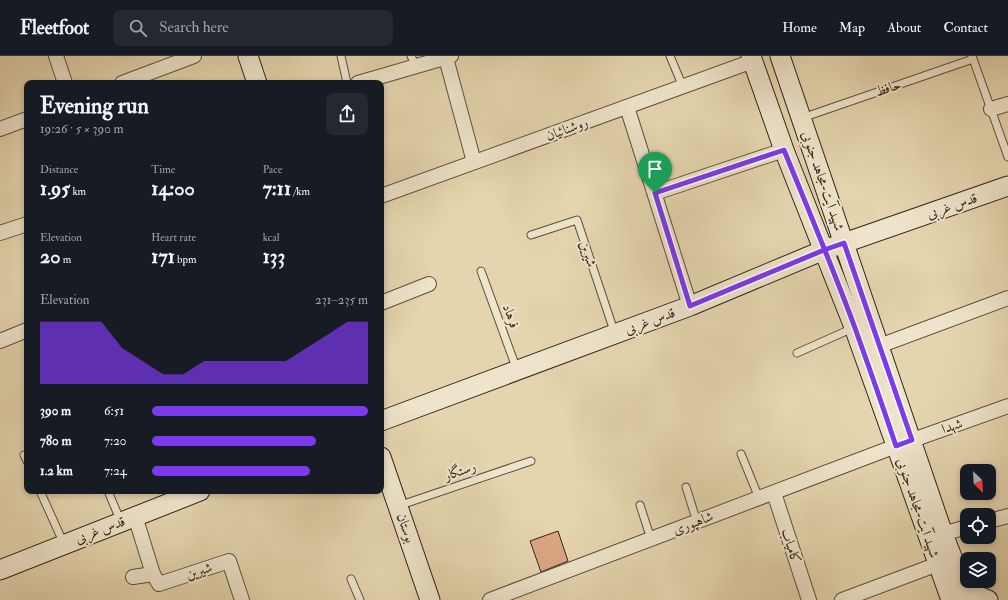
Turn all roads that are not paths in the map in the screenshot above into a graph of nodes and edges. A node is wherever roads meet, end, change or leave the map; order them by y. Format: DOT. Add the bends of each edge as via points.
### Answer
graph roads {
  1 [pos="56,56"];
  2 [pos="194,56"];
  3 [pos="248,56"];
  4 [pos="341,56"];
  5 [pos="670,56"];
  6 [pos="780,56"];
  7 [pos="448,57"];
  8 [pos="973,57"];
  9 [pos="752,59"];
  10 [pos="413,61"];
  11 [pos="65,80"];
  12 [pos="130,80"];
  13 [pos="256,80"];
  14 [pos="346,80"];
  15 [pos="366,80"];
  16 [pos="683,87"];
  17 [pos="1008,104"];
  18 [pos="627,107"];
  19 [pos="991,109"];
  20 [pos="802,118"];
  21 [pos="24,119"];
  22 [pos="0,129"];
  23 [pos="784,150"];
  24 [pos="1008,157"];
  25 [pos="474,162"];
  26 [pos="1008,186"];
  27 [pos="655,193"];
  28 [pos="384,195"];
  29 [pos="24,225"];
  30 [pos="0,233"];
  31 [pos="531,235"];
  32 [pos="844,243"];
  33 [pos="824,250"];
  34 [pos="481,270"];
  35 [pos="429,284"];
  36 [pos="1008,298"];
  37 [pos="384,302"];
  38 [pos="690,306"];
  39 [pos="854,327"];
  40 [pos="24,331"];
  41 [pos="615,334"];
  42 [pos="0,341"];
  43 [pos="872,349"];
  44 [pos="797,353"];
  45 [pos="517,370"];
  46 [pos="1008,406"];
  47 [pos="384,420"];
  48 [pos="904,443"];
  49 [pos="741,454"];
  50 [pos="531,461"];
  51 [pos="384,466"];
  52 [pos="686,487"];
  53 [pos="774,493"];
  54 [pos="41,494"];
  55 [pos="110,494"];
  56 [pos="189,494"];
  57 [pos="759,498"];
  58 [pos="640,505"];
  59 [pos="398,506"];
  60 [pos="1008,516"];
  61 [pos="128,519"];
  62 [pos="996,519"];
  63 [pos="697,522"];
  64 [pos="960,529"];
  65 [pos="936,536"];
  66 [pos="651,539"];
  67 [pos="64,544"];
  68 [pos="938,564"];
  69 [pos="0,570"];
  70 [pos="153,574"];
  71 [pos="133,578"];
  72 [pos="351,579"];
  73 [pos="953,594"];
  74 [pos="242,600"];
  75 [pos="360,600"];
  76 [pos="430,600"];
  77 [pos="490,600"];
  78 [pos="809,600"];
  79 [pos="842,600"];
  80 [pos="988,600"];
  1 -- 11 [label="street"];
  2 -- 12 [label="street"];
  3 -- 13 [label="street"];
  4 -- 14 [label="lane"];
  5 -- 16 [label="lane"];
  6 -- 20 [label="street, شهید آیت-مجاهد جنوبی"];
  7 -- 10 [label="street"];
  7 -- 25 [label="street"];
  8 -- 19 [label="lane"];
  8 -- 20 [label="lane, حافظ"];
  9 -- 16 [label="street, روشنائیان"];
  9 -- 23 [label="street, شهید آیت-مجاهد جنوبی"];
  10 -- 15 [label="street"];
  16 -- 18 [label="street, روشنائیان"];
  17 -- 19 [label="street"];
  18 -- 25 [label="street, روشنائیان"];
  18 -- 27 [label="street"];
  19 -- 24 [label="lane"];
  20 -- 32 [label="street, شهید آیت-مجاهد جنوبی"];
  21 -- 22 [label="street"];
  23 -- 27 [label="street"];
  23 -- 33 [label="street, شهید آیت-مجاهد جنوبی"];
  25 -- 28 [label="street, روشنائیان"];
  26 -- 32 [label="street, قدس غربی"];
  27 -- 38 [label="street"];
  29 -- 30 [label="street"];
  31 -- 41 [label="lane, شیرین" via="576,220"];
  32 -- 33 [label="street, قدس غربی"];
  32 -- 43 [label="street, شهید آیت-مجاهد جنوبی"];
  33 -- 38 [label="street, قدس غربی"];
  33 -- 39 [label="street, شهید آیت-مجاهد جنوبی"];
  34 -- 45 [label="lane, فرهاد"];
  35 -- 37 [label="street"];
  36 -- 43 [label="street"];
  38 -- 41 [label="street, قدس غربی"];
  39 -- 43 [label="street, شهید آیت-مجاهد جنوبی"];
  39 -- 44 [label="lane"];
  40 -- 42 [label="street"];
  41 -- 45 [label="street, قدس غربی"];
  43 -- 48 [label="street, شهید آیت-مجاهد جنوبی"];
  45 -- 47 [label="street, قدس غربی"];
  46 -- 48 [label="street, شهدا"];
  48 -- 53 [label="street, شاهپوری"];
  48 -- 65 [label="street, شهید آیت-مجاهد جنوبی"];
  49 -- 57 [label="lane"];
  50 -- 59 [label="lane, رستگار"];
  51 -- 59 [label="street, بوستان"];
  52 -- 63 [label="lane"];
  53 -- 57 [label="street, شاهپوری"];
  53 -- 78 [label="street, کامیاب"];
  54 -- 67 [label="lane"];
  55 -- 61 [label="lane"];
  56 -- 61 [label="street, قدس غربی"];
  57 -- 63 [label="street, شاهپوری"];
  58 -- 66 [label="lane"];
  59 -- 76 [label="street, بوستان"];
  60 -- 62 [label="street"];
  61 -- 67 [label="street, قدس غربی"];
  61 -- 70 [label="street"];
  63 -- 66 [label="street, شاهپوری"];
  64 -- 65 [label="street"];
  65 -- 68 [label="street, شهید آیت-مجاهد جنوبی"];
  65 -- 73 [label="street, شهید آیت-مجاهد جنوبی"];
  66 -- 77 [label="street, شاهپوری"];
  67 -- 69 [label="street, قدس غربی"];
  68 -- 73 [label="street, شهید آیت-مجاهد جنوبی"];
  68 -- 79 [label="street"];
  70 -- 71 [label="street"];
  70 -- 74 [label="street, شیرین" via="160,584 230,561"];
  72 -- 75 [label="lane"];
  73 -- 80 [label="street" via="976,595"];
}
